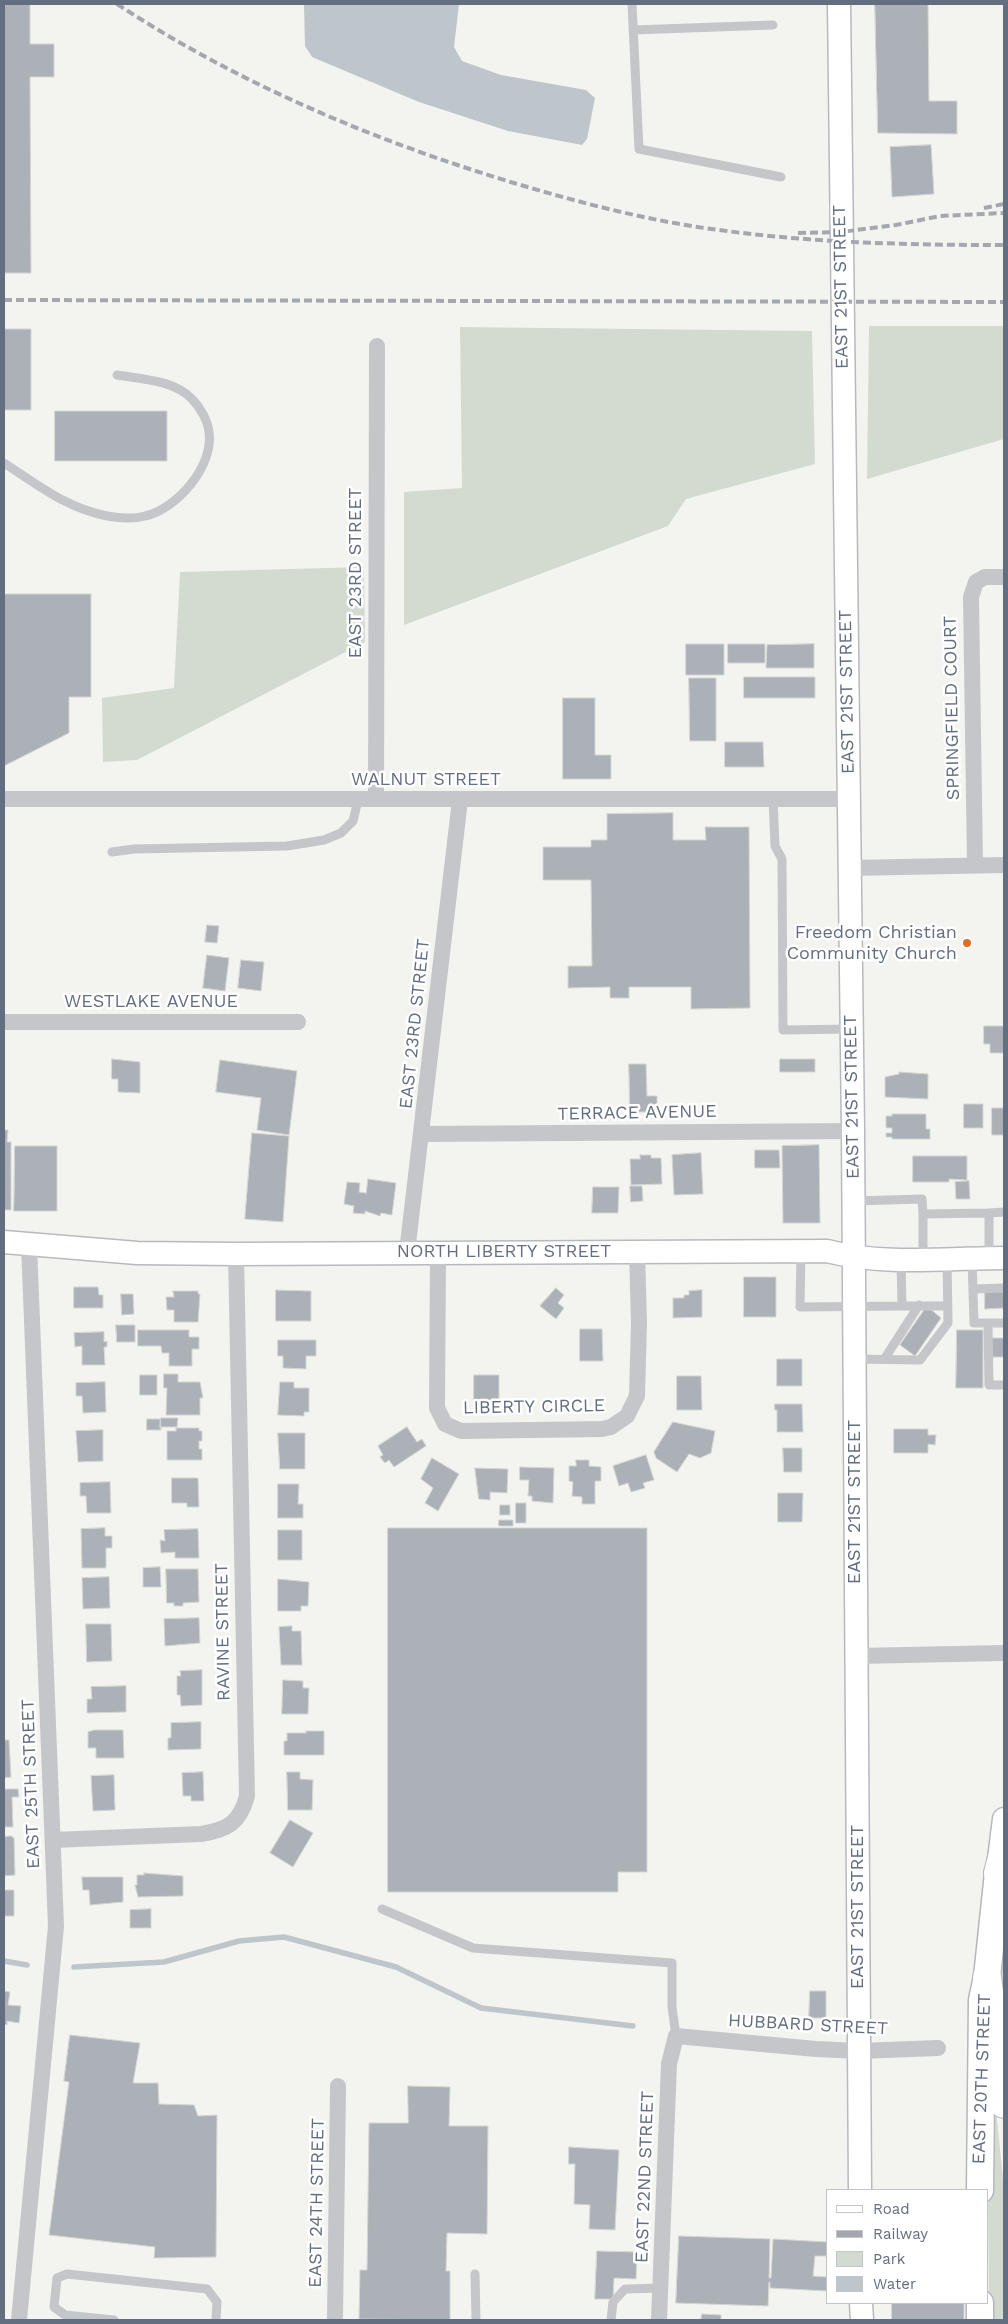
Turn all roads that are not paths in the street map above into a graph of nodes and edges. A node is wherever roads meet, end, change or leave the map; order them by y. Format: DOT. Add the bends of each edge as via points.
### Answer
graph roads {
  1 [pos="632,4"];
  2 [pos="839,4"];
  3 [pos="773,25"];
  4 [pos="633,30"];
  5 [pos="781,177"];
  6 [pos="377,346"];
  7 [pos="117,376"];
  8 [pos="4,463"];
  9 [pos="1004,577"];
  10 [pos="4,799"];
  11 [pos="376,799"];
  12 [pos="773,799"];
  13 [pos="848,799"];
  14 [pos="358,800"];
  15 [pos="460,800"];
  16 [pos="112,852"];
  17 [pos="975,865"];
  18 [pos="1004,865"];
  19 [pos="849,868"];
  20 [pos="4,1022"];
  21 [pos="298,1022"];
  22 [pos="851,1029"];
  23 [pos="853,1131"];
  24 [pos="422,1134"];
  25 [pos="852,1201"];
  26 [pos="1004,1212"];
  27 [pos="989,1213"];
  28 [pos="923,1214"];
  29 [pos="4,1242"];
  30 [pos="29,1245"];
  31 [pos="637,1251"];
  32 [pos="801,1251"];
  33 [pos="407,1252"];
  34 [pos="438,1252"];
  35 [pos="236,1254"];
  36 [pos="852,1257"];
  37 [pos="989,1258"];
  38 [pos="912,1259"];
  39 [pos="947,1259"];
  40 [pos="1004,1288"];
  41 [pos="973,1289"];
  42 [pos="902,1306"];
  43 [pos="919,1306"];
  44 [pos="948,1306"];
  45 [pos="853,1307"];
  46 [pos="988,1323"];
  47 [pos="1004,1323"];
  48 [pos="885,1358"];
  49 [pos="854,1359"];
  50 [pos="1004,1385"];
  51 [pos="1004,1653"];
  52 [pos="856,1656"];
  53 [pos="1004,1819"];
  54 [pos="53,1840"];
  55 [pos="1001,1862"];
  56 [pos="382,1909"];
  57 [pos="987,1977"];
  58 [pos="676,2036"];
  59 [pos="938,2048"];
  60 [pos="859,2051"];
  61 [pos="338,2086"];
  62 [pos="1004,2104"];
  63 [pos="860,2189"];
  64 [pos="980,2189"];
  65 [pos="475,2274"];
  66 [pos="660,2288"];
  67 [pos="861,2304"];
  68 [pos="980,2304"];
  69 [pos="19,2320"];
  70 [pos="114,2320"];
  71 [pos="216,2320"];
  72 [pos="335,2320"];
  73 [pos="476,2320"];
  74 [pos="611,2320"];
  75 [pos="659,2320"];
  76 [pos="862,2320"];
  77 [pos="980,2320"];
  1 -- 4 [label="lane"];
  2 -- 13 [label="street, EAST 21ST STREET"];
  3 -- 4 [label="lane"];
  4 -- 5 [label="lane" via="639,149"];
  6 -- 11 [label="street, EAST 23RD STREET"];
  7 -- 8 [label="lane" via="171,386 191,398 205,418 210,433 207,455 182,496 145,516 109,516 70,505"];
  9 -- 17 [label="street, SPRINGFIELD COURT" via="985,577 976,582 971,597"];
  10 -- 14 [label="street, WALNUT STREET"];
  11 -- 14 [label="street, WALNUT STREET"];
  11 -- 15 [label="street, WALNUT STREET"];
  12 -- 13 [label="street, WALNUT STREET"];
  12 -- 15 [label="street, WALNUT STREET"];
  12 -- 22 [label="lane" via="775,846 782,859 782,1030"];
  13 -- 19 [label="street, EAST 21ST STREET"];
  14 -- 16 [label="lane" via="353,821 341,832 324,840 287,846"];
  15 -- 24 [label="street, EAST 23RD STREET"];
  17 -- 18 [label="street"];
  17 -- 19 [label="street"];
  19 -- 22 [label="street, EAST 21ST STREET"];
  20 -- 21 [label="street, WESTLAKE AVENUE"];
  22 -- 23 [label="street, EAST 21ST STREET"];
  23 -- 24 [label="street, TERRACE AVENUE"];
  23 -- 25 [label="street, EAST 21ST STREET"];
  24 -- 33 [label="street, EAST 23RD STREET"];
  25 -- 28 [label="lane" via="922,1200"];
  25 -- 36 [label="street, EAST 21ST STREET"];
  26 -- 27 [label="lane"];
  27 -- 28 [label="lane"];
  27 -- 37 [label="lane"];
  28 -- 38 [label="lane"];
  29 -- 30 [label="street, NORTH LIBERTY STREET"];
  30 -- 35 [label="street, NORTH LIBERTY STREET" via="137,1253"];
  30 -- 54 [label="street, EAST 25TH STREET"];
  31 -- 32 [label="street, NORTH LIBERTY STREET"];
  31 -- 34 [label="street, NORTH LIBERTY STREET"];
  31 -- 34 [label="street, LIBERTY CIRCLE" via="637,1396 627,1416 602,1429 461,1432 445,1424 436,1408"];
  32 -- 36 [label="street, NORTH LIBERTY STREET" via="827,1251"];
  32 -- 45 [label="lane" via="800,1307"];
  33 -- 34 [label="street, NORTH LIBERTY STREET"];
  33 -- 35 [label="street, NORTH LIBERTY STREET"];
  35 -- 54 [label="street, RAVINE STREET" via="247,1796 244,1810 220,1831 201,1834"];
  36 -- 38 [label="street, NORTH LIBERTY STREET"];
  36 -- 45 [label="street, EAST 21ST STREET"];
  37 -- 39 [label="street, NORTH LIBERTY STREET"];
  37 -- 41 [label="lane"];
  38 -- 39 [label="street, NORTH LIBERTY STREET"];
  38 -- 42 [label="lane"];
  39 -- 44 [label="lane"];
  40 -- 41 [label="lane"];
  41 -- 46 [label="lane" via="974,1323"];
  42 -- 43 [label="lane"];
  42 -- 45 [label="lane"];
  43 -- 44 [label="lane"];
  43 -- 48 [label="lane" via="911,1323"];
  44 -- 48 [label="lane" via="948,1323 930,1340 920,1360"];
  45 -- 49 [label="street, EAST 21ST STREET"];
  46 -- 47 [label="lane"];
  46 -- 50 [label="lane" via="989,1385"];
  48 -- 49 [label="lane"];
  49 -- 52 [label="street, EAST 21ST STREET"];
  51 -- 52 [label="street"];
  52 -- 60 [label="street, EAST 21ST STREET"];
  53 -- 55 [label="street, EAST 20TH STREET" via="998,1858"];
  54 -- 69 [label="street, EAST 25TH STREET" via="56,1926"];
  55 -- 57 [label="main road, EAST 20TH STREET"];
  56 -- 58 [label="lane" via="473,1948 672,1963"];
  57 -- 62 [label="highway"];
  57 -- 64 [label="main road, EAST 20TH STREET" via="980,2025"];
  58 -- 60 [label="street, HUBBARD STREET"];
  58 -- 66 [label="street, EAST 22ND STREET" via="669,2064"];
  59 -- 60 [label="street, HUBBARD STREET"];
  60 -- 63 [label="street, EAST 21ST STREET"];
  61 -- 72 [label="street, EAST 24TH STREET"];
  65 -- 73 [label="lane"];
  66 -- 74 [label="lane" via="625,2289 613,2302"];
  66 -- 75 [label="street, EAST 22ND STREET"];
  67 -- 76 [label="street"];
  68 -- 77 [label="main road"];
  70 -- 71 [label="lane" via="65,2315 54,2307 57,2278 67,2274 207,2290 218,2302"];
}
